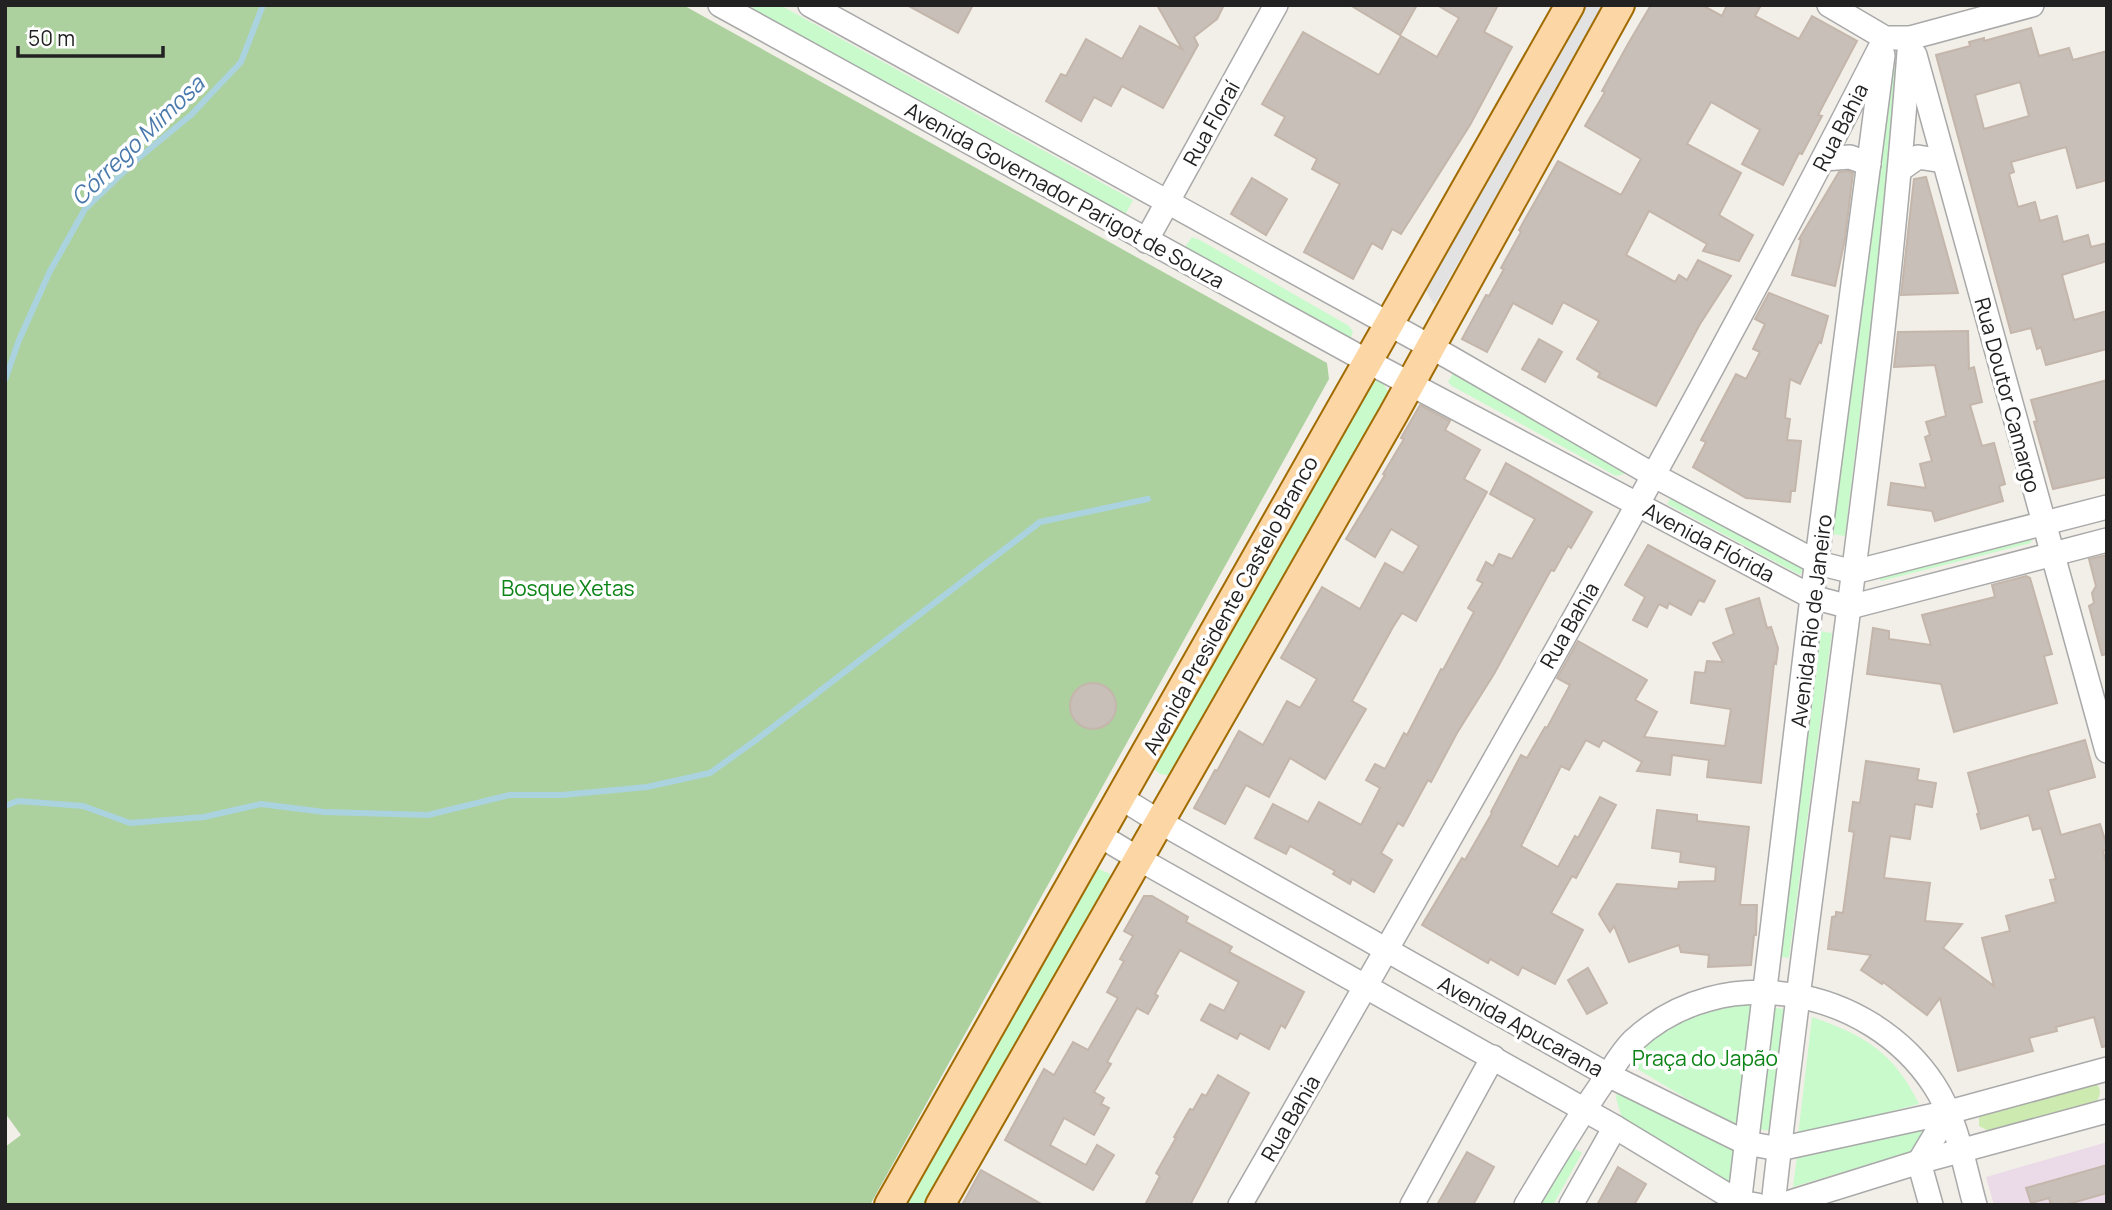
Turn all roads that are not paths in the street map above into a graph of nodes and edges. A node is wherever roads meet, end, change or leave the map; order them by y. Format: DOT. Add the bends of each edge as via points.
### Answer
graph roads {
  1 [pos="720,5"];
  2 [pos="810,5"];
  3 [pos="1276,5"];
  4 [pos="1570,5"];
  5 [pos="1620,5"];
  6 [pos="1829,5"];
  7 [pos="2032,5"];
  8 [pos="1885,38"];
  9 [pos="1910,38"];
  10 [pos="1824,159"];
  11 [pos="1943,161"];
  12 [pos="1869,164"];
  13 [pos="1901,169"];
  14 [pos="1167,203"];
  15 [pos="1146,241"];
  16 [pos="1389,325"];
  17 [pos="1430,347"];
  18 [pos="1367,361"];
  19 [pos="1410,384"];
  20 [pos="1653,475"];
  21 [pos="1638,504"];
  22 [pos="2107,507"];
  23 [pos="2044,525"];
  24 [pos="2107,540"];
  25 [pos="2053,555"];
  26 [pos="1818,563"];
  27 [pos="1854,572"];
  28 [pos="1812,597"];
  29 [pos="1850,607"];
  30 [pos="2107,751"];
  31 [pos="1121,798"];
  32 [pos="1160,822"];
  33 [pos="1099,835"];
  34 [pos="1139,859"];
  35 [pos="1385,950"];
  36 [pos="1366,985"];
  37 [pos="1766,992"];
  38 [pos="1796,994"];
  39 [pos="1493,1057"];
  40 [pos="1608,1075"];
  41 [pos="2105,1076"];
  42 [pos="1583,1109"];
  43 [pos="2107,1111"];
  44 [pos="1949,1112"];
  45 [pos="1615,1127"];
  46 [pos="1746,1143"];
  47 [pos="1779,1149"];
  48 [pos="1960,1150"];
  49 [pos="1919,1162"];
  50 [pos="1745,1204"];
  51 [pos="889,1205"];
  52 [pos="940,1205"];
  53 [pos="1240,1205"];
  54 [pos="1412,1205"];
  55 [pos="1526,1205"];
  56 [pos="1570,1205"];
  57 [pos="1773,1205"];
  58 [pos="1781,1205"];
  59 [pos="1931,1205"];
  60 [pos="1975,1205"];
  1 -- 15 [label="street, Avenida Governador Parigot de Souza"];
  2 -- 14 [label="street, Avenida Governador Parigot de Souza"];
  3 -- 14 [label="street, Rua Floraí"];
  4 -- 16 [label="main road, Avenida Presidente Castelo Branco"];
  5 -- 17 [label="main road"];
  6 -- 8 [label="street"];
  7 -- 9 [label="street"];
  8 -- 9 [label="street"];
  8 -- 10 [label="street, Rua Bahia"];
  8 -- 12 [label="street, Avenida Rio de Janeiro"];
  9 -- 11 [label="street, Rua Doutor Camargo"];
  9 -- 13 [label="street, Avenida Rio de Janeiro"];
  10 -- 12 [label="street" via="1850,157"];
  10 -- 20 [label="street, Rua Bahia"];
  11 -- 13 [label="street" via="1918,157"];
  11 -- 23 [label="street, Rua Doutor Camargo"];
  12 -- 26 [label="street, Avenida Rio de Janeiro"];
  13 -- 27 [label="street, Avenida Rio de Janeiro"];
  14 -- 15 [label="street, Rua Floraí"];
  14 -- 16 [label="street, Avenida Governador Parigot de Souza"];
  15 -- 18 [label="street, Avenida Governador Parigot de Souza"];
  16 -- 17 [label="street, Avenida Governador Parigot de Souza"];
  16 -- 18 [label="main road, Avenida Presidente Castelo Branco"];
  17 -- 19 [label="main road"];
  17 -- 20 [label="street, Avenida Flórida"];
  18 -- 19 [label="street, Avenida Governador Parigot de Souza"];
  18 -- 31 [label="main road, Avenida Presidente Castelo Branco"];
  19 -- 21 [label="street, Avenida Flórida"];
  19 -- 32 [label="main road"];
  20 -- 21 [label="street, Rua Bahia"];
  20 -- 26 [label="street, Avenida Flórida"];
  21 -- 28 [label="street, Avenida Flórida"];
  21 -- 35 [label="street, Rua Bahia"];
  22 -- 23 [label="street, Avenida Flórida"];
  23 -- 25 [label="street, Rua Doutor Camargo"];
  23 -- 27 [label="street, Avenida Flórida"];
  24 -- 25 [label="street, Avenida Flórida"];
  25 -- 29 [label="street, Avenida Flórida"];
  25 -- 30 [label="street, Rua Doutor Camargo"];
  26 -- 27 [label="street, Avenida Flórida"];
  26 -- 28 [label="street, Avenida Rio de Janeiro"];
  27 -- 29 [label="street, Avenida Rio de Janeiro"];
  28 -- 29 [label="street, Avenida Flórida"];
  28 -- 37 [label="street, Avenida Rio de Janeiro"];
  29 -- 38 [label="street, Avenida Rio de Janeiro"];
  31 -- 32 [label="street, Avenida Apucarana"];
  31 -- 33 [label="main road, Avenida Presidente Castelo Branco"];
  32 -- 34 [label="main road"];
  32 -- 35 [label="street, Avenida Apucarana"];
  33 -- 34 [label="street, Avenida Apucarana"];
  33 -- 51 [label="main road, Avenida Presidente Castelo Branco"];
  34 -- 36 [label="street, Avenida Apucarana"];
  34 -- 52 [label="main road"];
  35 -- 36 [label="street, Rua Bahia"];
  35 -- 40 [label="street, Avenida Apucarana"];
  36 -- 39 [label="street, Avenida Apucarana"];
  36 -- 53 [label="street, Rua Bahia"];
  37 -- 38 [label="street"];
  37 -- 40 [label="street" via="1718,997 1669,1017 1633,1041"];
  37 -- 46 [label="street, Avenida Rio de Janeiro"];
  38 -- 44 [label="street" via="1840,1007 1886,1034 1924,1071"];
  38 -- 47 [label="street, Avenida Rio de Janeiro"];
  39 -- 42 [label="street, Avenida Apucarana"];
  39 -- 54 [label="street"];
  40 -- 42 [label="street"];
  40 -- 45 [label="street" via="1609,1110"];
  40 -- 46 [label="street, Avenida Apucarana"];
  41 -- 44 [label="street, Avenida Apucarana"];
  42 -- 45 [label="street, Avenida Apucarana"];
  42 -- 55 [label="street"];
  43 -- 48 [label="street"];
  44 -- 47 [label="street, Avenida Apucarana"];
  44 -- 48 [label="street"];
  44 -- 49 [label="street"];
  45 -- 50 [label="street, Avenida Apucarana"];
  45 -- 56 [label="street"];
  46 -- 47 [label="street, Avenida Apucarana"];
  46 -- 50 [label="street, Avenida Rio de Janeiro"];
  47 -- 57 [label="street, Avenida Rio de Janeiro"];
  48 -- 49 [label="street"];
  48 -- 60 [label="street"];
  49 -- 58 [label="street"];
  49 -- 59 [label="street"];
}
